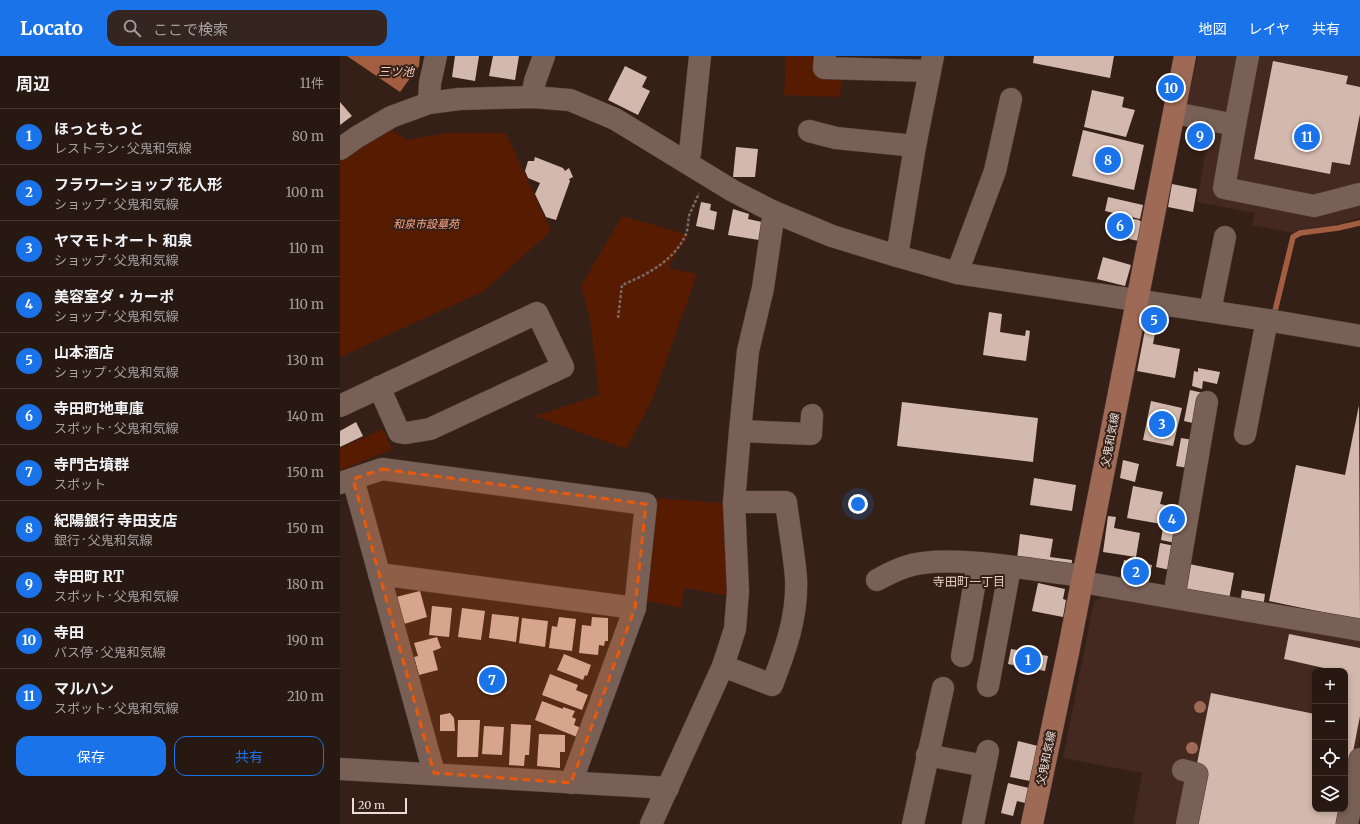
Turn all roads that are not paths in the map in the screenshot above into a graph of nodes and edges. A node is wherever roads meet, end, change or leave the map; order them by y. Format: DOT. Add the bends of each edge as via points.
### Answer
graph roads {
  1 [pos="436,56"];
  2 [pos="544,56"];
  3 [pos="700,56"];
  4 [pos="825,56"];
  5 [pos="1186,56"];
  6 [pos="1248,56"];
  7 [pos="931,64"];
  8 [pos="532,97"];
  9 [pos="1011,99"];
  10 [pos="429,103"];
  11 [pos="1175,113"];
  12 [pos="1235,125"];
  13 [pos="808,131"];
  14 [pos="915,146"];
  15 [pos="340,149"];
  16 [pos="686,161"];
  17 [pos="1360,194"];
  18 [pos="774,212"];
  19 [pos="1225,237"];
  20 [pos="897,256"];
  21 [pos="957,273"];
  22 [pos="1137,301"];
  23 [pos="1210,311"];
  24 [pos="1267,320"];
  25 [pos="1360,336"];
  26 [pos="379,387"];
  27 [pos="1207,402"];
  28 [pos="340,406"];
  29 [pos="812,415"];
  30 [pos="740,431"];
  31 [pos="1245,434"];
  32 [pos="346,481"];
  33 [pos="734,502"];
  34 [pos="978,564"];
  35 [pos="1010,568"];
  36 [pos="379,574"];
  37 [pos="877,580"];
  38 [pos="1082,582"];
  39 [pos="1174,597"];
  40 [pos="635,608"];
  41 [pos="1360,630"];
  42 [pos="962,656"];
  43 [pos="723,666"];
  44 [pos="988,686"];
  45 [pos="943,688"];
  46 [pos="928,755"];
  47 [pos="1360,759"];
  48 [pos="340,769"];
  49 [pos="1182,770"];
  50 [pos="434,773"];
  51 [pos="570,783"];
  52 [pos="668,788"];
  53 [pos="651,824"];
  54 [pos="913,824"];
  55 [pos="973,824"];
  56 [pos="1032,824"];
  57 [pos="1187,824"];
  58 [pos="1347,824"];
  1 -- 10 [label="street"];
  2 -- 8 [label="street"];
  3 -- 16 [label="street" via="690,150"];
  4 -- 7 [label="street" via="824,68"];
  5 -- 11 [label="main road, 父鬼和気線"];
  6 -- 12 [label="street"];
  7 -- 14 [label="street"];
  8 -- 10 [label="street" via="459,99"];
  8 -- 16 [label="street" via="570,100 615,119"];
  9 -- 21 [label="street" via="995,171"];
  10 -- 15 [label="street" via="391,117"];
  11 -- 12 [label="street"];
  11 -- 22 [label="main road, 父鬼和気線"];
  12 -- 17 [label="street" via="1224,188 1314,206"];
  13 -- 14 [label="street" via="836,138"];
  14 -- 20 [label="street"];
  16 -- 18 [label="street"];
  18 -- 20 [label="street" via="832,236"];
  18 -- 30 [label="street" via="762,288 748,351"];
  19 -- 23 [label="street"];
  20 -- 21 [label="street"];
  21 -- 22 [label="street"];
  22 -- 23 [label="street"];
  22 -- 38 [label="main road, 父鬼和気線"];
  23 -- 24 [label="street"];
  24 -- 25 [label="street"];
  24 -- 31 [label="street"];
  26 -- 26 [label="street" via="536,313 563,367 430,429 406,433 399,432"];
  26 -- 28 [label="street"];
  27 -- 39 [label="street" via="1184,492"];
  29 -- 30 [label="street" via="811,434"];
  30 -- 33 [label="street"];
  32 -- 36 [label="street"];
  32 -- 40 [label="street" via="382,469 646,504"];
  33 -- 43 [label="street" via="738,591 735,629"];
  33 -- 43 [label="street" via="786,502 796,579 788,640 772,686"];
  34 -- 35 [label="street"];
  34 -- 37 [label="street" via="904,562"];
  34 -- 42 [label="street"];
  35 -- 38 [label="street" via="1074,575"];
  35 -- 44 [label="street"];
  36 -- 40 [label="street"];
  36 -- 50 [label="street"];
  38 -- 39 [label="street"];
  38 -- 56 [label="main road, 父鬼和気線"];
  39 -- 41 [label="street"];
  40 -- 51 [label="street"];
  43 -- 52 [label="street"];
  45 -- 46 [label="street"];
  46 -- 54 [label="street"];
  46 -- 55 [label="street" via="987,759"];
  47 -- 58 [label="street"];
  48 -- 50 [label="street"];
  49 -- 57 [label="street" via="1197,774"];
  50 -- 51 [label="street"];
  51 -- 52 [label="street"];
  52 -- 53 [label="street"];
}
